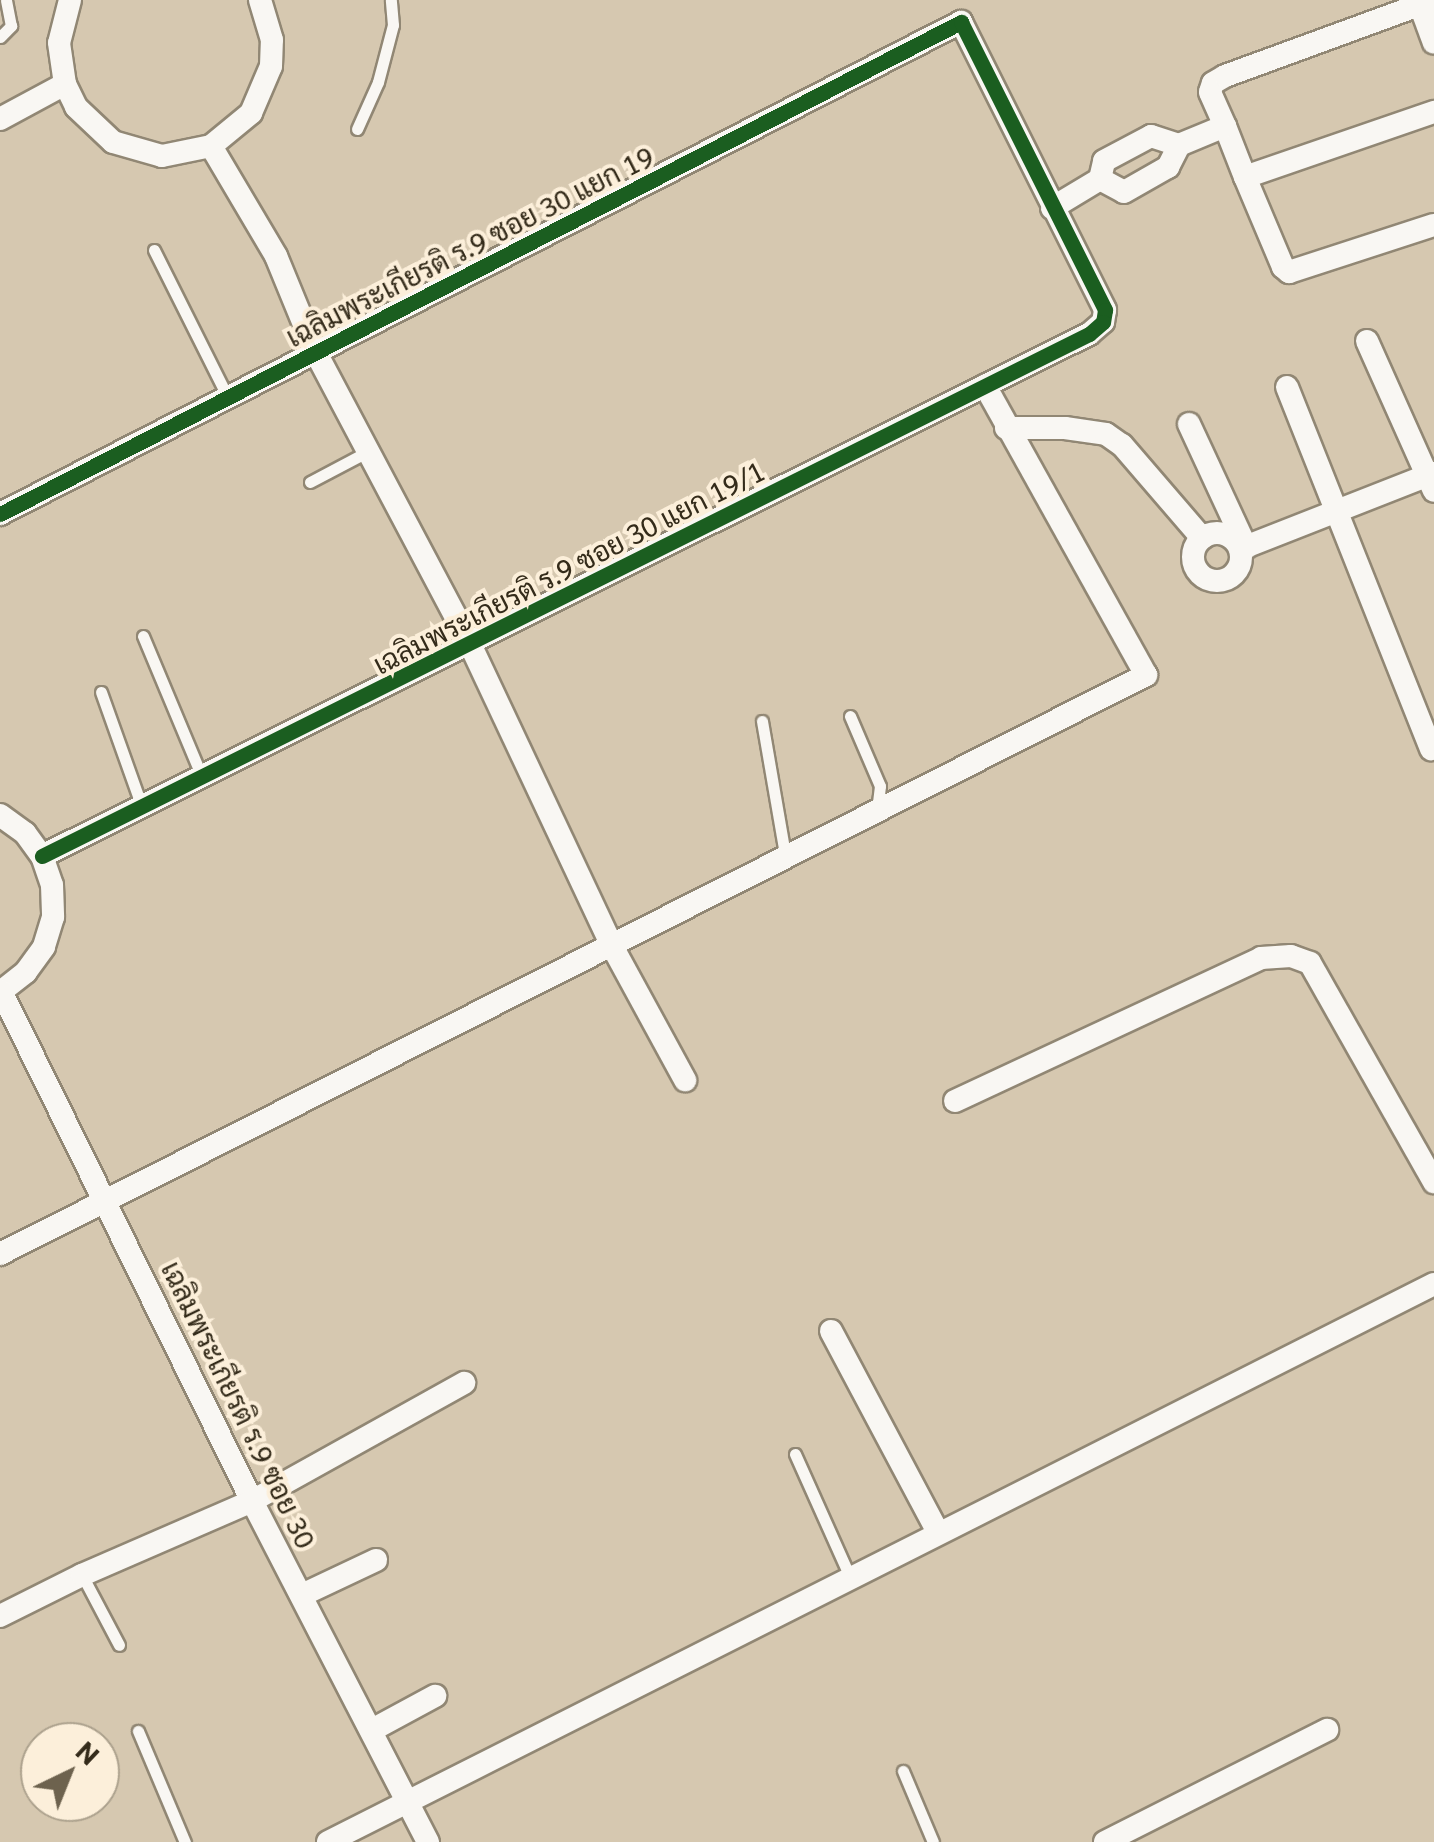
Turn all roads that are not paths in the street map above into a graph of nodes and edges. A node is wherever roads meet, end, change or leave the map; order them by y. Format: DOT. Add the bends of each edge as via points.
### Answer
graph roads {
  1 [pos="6,0"];
  2 [pos="70,0"];
  3 [pos="260,0"];
  4 [pos="391,0"];
  5 [pos="1426,2"];
  6 [pos="0,36"];
  7 [pos="1434,43"];
  8 [pos="65,84"];
  9 [pos="1434,112"];
  10 [pos="0,119"];
  11 [pos="1225,126"];
  12 [pos="358,129"];
  13 [pos="1180,145"];
  14 [pos="211,146"];
  15 [pos="1245,178"];
  16 [pos="1100,180"];
  17 [pos="1052,208"];
  18 [pos="1434,225"];
  19 [pos="154,250"];
  20 [pos="1367,340"];
  21 [pos="315,351"];
  22 [pos="986,386"];
  23 [pos="1287,387"];
  24 [pos="228,399"];
  25 [pos="1189,424"];
  26 [pos="1006,428"];
  27 [pos="367,452"];
  28 [pos="1432,480"];
  29 [pos="310,482"];
  30 [pos="1334,510"];
  31 [pos="0,514"];
  32 [pos="1202,538"];
  33 [pos="1243,548"];
  34 [pos="142,636"];
  35 [pos="468,642"];
  36 [pos="101,692"];
  37 [pos="850,716"];
  38 [pos="762,721"];
  39 [pos="1430,749"];
  40 [pos="202,778"];
  41 [pos="142,807"];
  42 [pos="0,815"];
  43 [pos="876,815"];
  44 [pos="42,856"];
  45 [pos="786,860"];
  46 [pos="612,946"];
  47 [pos="1,992"];
  48 [pos="685,1080"];
  49 [pos="955,1101"];
  50 [pos="1434,1182"];
  51 [pos="108,1202"];
  52 [pos="0,1254"];
  53 [pos="1434,1284"];
  54 [pos="831,1331"];
  55 [pos="464,1383"];
  56 [pos="795,1454"];
  57 [pos="252,1500"];
  58 [pos="938,1532"];
  59 [pos="376,1560"];
  60 [pos="82,1574"];
  61 [pos="850,1577"];
  62 [pos="302,1595"];
  63 [pos="0,1616"];
  64 [pos="119,1645"];
  65 [pos="435,1696"];
  66 [pos="138,1730"];
  67 [pos="372,1730"];
  68 [pos="1328,1730"];
  69 [pos="903,1771"];
  70 [pos="408,1800"];
  71 [pos="185,1842"];
  72 [pos="328,1842"];
  73 [pos="428,1842"];
  74 [pos="932,1842"];
  75 [pos="1104,1842"];
  1 -- 6 [label="lane" via="11,26"];
  2 -- 8 [label="street" via="59,43"];
  3 -- 14 [label="street" via="272,40 264,91 234,132"];
  4 -- 12 [label="lane" via="393,25"];
  5 -- 7 [label="street"];
  5 -- 11 [label="street" via="1213,83 1210,92"];
  8 -- 10 [label="street"];
  8 -- 14 [label="street" via="92,126 136,152 174,155"];
  9 -- 15 [label="street"];
  11 -- 13 [label="street"];
  11 -- 15 [label="street"];
  13 -- 16 [label="street" via="1168,168 1124,192"];
  13 -- 16 [label="street" via="1151,136 1104,160"];
  14 -- 21 [label="street" via="276,256"];
  15 -- 18 [label="street" via="1289,272"];
  16 -- 17 [label="street"];
  17 -- 21 [label="street, เฉลิมพระเกียรติ ร.9 ซอย 30 แยก 19" via="961,22"];
  17 -- 22 [label="street, เฉลิมพระเกียรติ ร.9 ซอย 30 แยก 19/1" via="1105,310 1103,322"];
  19 -- 24 [label="lane"];
  20 -- 28 [label="street"];
  21 -- 24 [label="street, เฉลิมพระเกียรติ ร.9 ซอย 30 แยก 19"];
  21 -- 27 [label="street"];
  22 -- 26 [label="street"];
  22 -- 35 [label="street, เฉลิมพระเกียรติ ร.9 ซอย 30 แยก 19/1"];
  23 -- 30 [label="street"];
  24 -- 31 [label="street, เฉลิมพระเกียรติ ร.9 ซอย 30 แยก 19"];
  25 -- 33 [label="street"];
  26 -- 32 [label="street" via="1106,434"];
  26 -- 43 [label="street" via="1146,675"];
  27 -- 29 [label="lane"];
  27 -- 35 [label="street"];
  28 -- 30 [label="street"];
  30 -- 33 [label="street"];
  30 -- 39 [label="street"];
  32 -- 33 [label="street" via="1224,534"];
  32 -- 33 [label="street" via="1193,559 1206,578 1230,578"];
  34 -- 40 [label="lane"];
  35 -- 40 [label="street, เฉลิมพระเกียรติ ร.9 ซอย 30 แยก 19/1"];
  35 -- 46 [label="street"];
  36 -- 41 [label="lane"];
  37 -- 43 [label="lane" via="880,786"];
  38 -- 45 [label="lane"];
  40 -- 41 [label="street, เฉลิมพระเกียรติ ร.9 ซอย 30 แยก 19/1"];
  41 -- 44 [label="street, เฉลิมพระเกียรติ ร.9 ซอย 30 แยก 19/1"];
  42 -- 44 [label="street"];
  43 -- 45 [label="street"];
  44 -- 47 [label="street, เฉลิมพระเกียรติ ร.9 ซอย 30" via="52,885 49,932 26,972"];
  45 -- 46 [label="street"];
  46 -- 48 [label="street"];
  46 -- 51 [label="street"];
  47 -- 51 [label="street, เฉลิมพระเกียรติ ร.9 ซอย 30"];
  49 -- 50 [label="street" via="1261,958 1292,956 1310,963"];
  51 -- 52 [label="street"];
  51 -- 57 [label="street, เฉลิมพระเกียรติ ร.9 ซอย 30"];
  53 -- 58 [label="street"];
  54 -- 58 [label="street"];
  55 -- 57 [label="street"];
  56 -- 61 [label="lane"];
  57 -- 60 [label="street"];
  57 -- 62 [label="street, เฉลิมพระเกียรติ ร.9 ซอย 30"];
  58 -- 61 [label="street"];
  59 -- 62 [label="street"];
  60 -- 63 [label="street"];
  60 -- 64 [label="lane"];
  61 -- 70 [label="street"];
  62 -- 67 [label="street, เฉลิมพระเกียรติ ร.9 ซอย 30"];
  65 -- 67 [label="street"];
  66 -- 71 [label="lane"];
  67 -- 70 [label="street, เฉลิมพระเกียรติ ร.9 ซอย 30"];
  68 -- 75 [label="street"];
  69 -- 74 [label="lane"];
  70 -- 72 [label="street"];
  70 -- 73 [label="street, เฉลิมพระเกียรติ ร.9 ซอย 30"];
}
